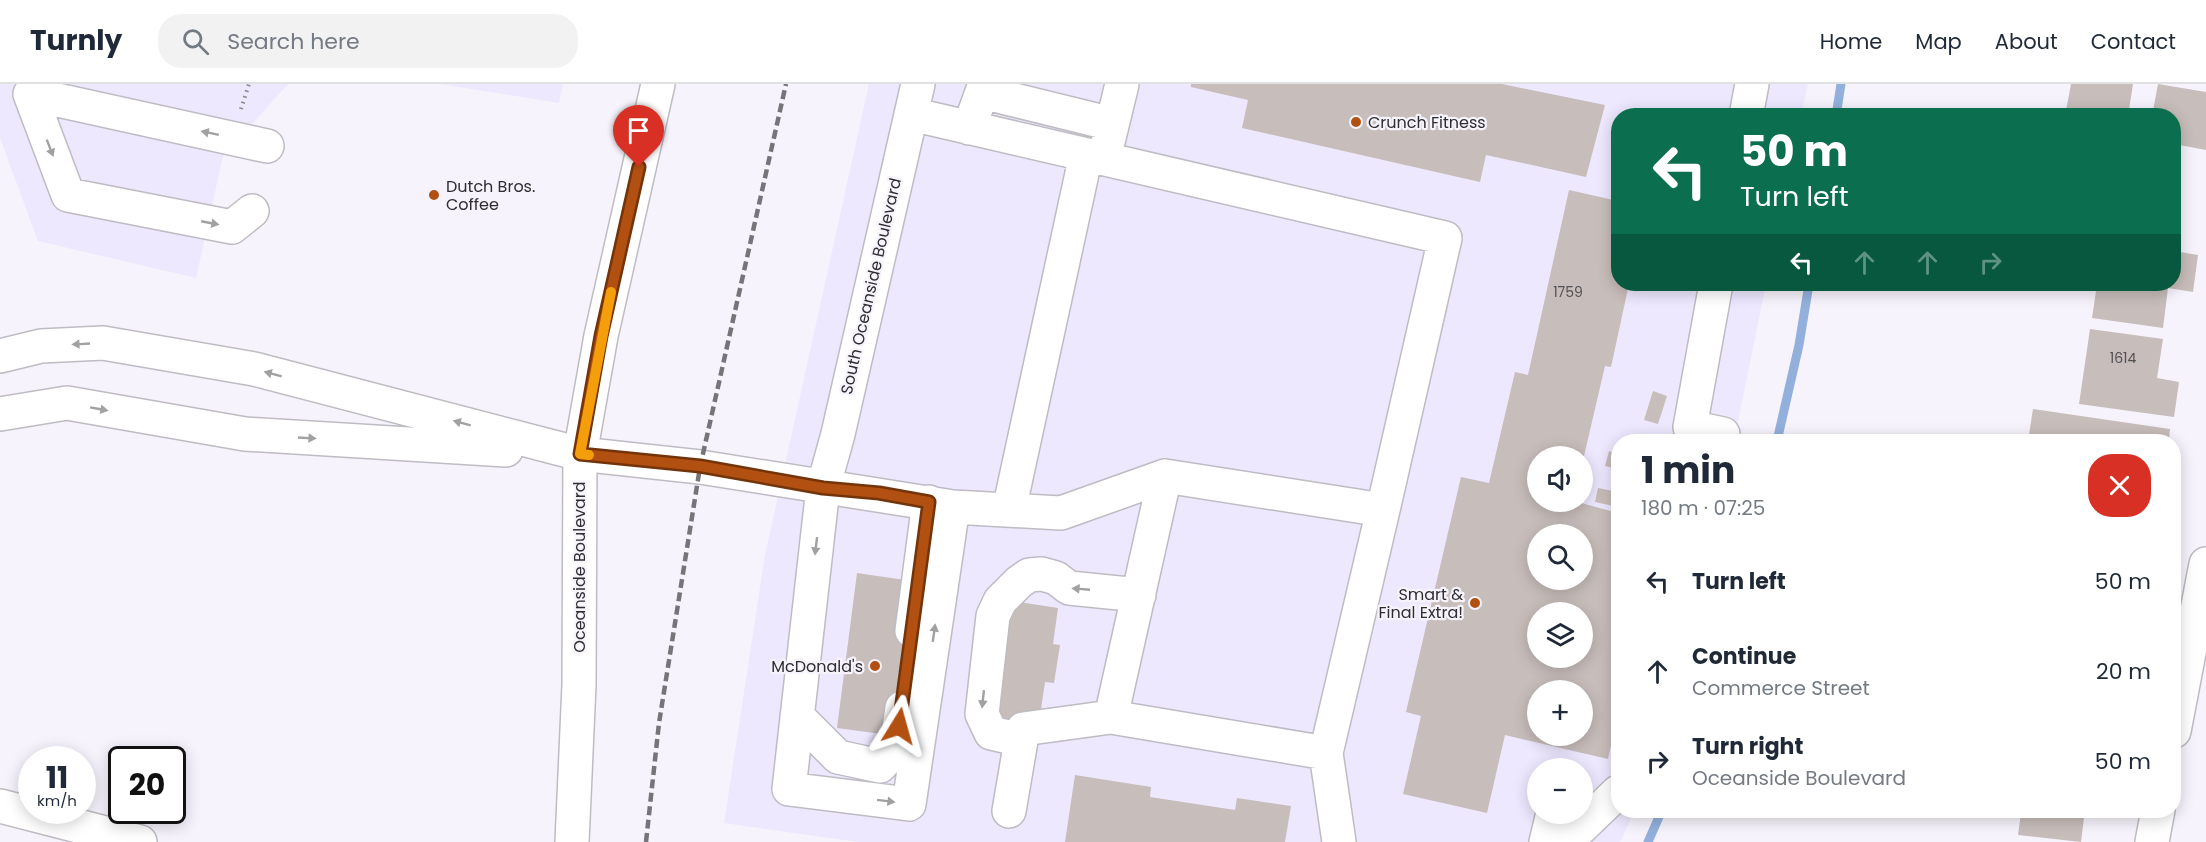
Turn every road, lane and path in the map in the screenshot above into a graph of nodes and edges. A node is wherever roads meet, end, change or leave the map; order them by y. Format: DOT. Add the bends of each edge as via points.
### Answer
graph roads {
  1 [pos="658,84"];
  2 [pos="1122,84"];
  3 [pos="1752,84"];
  4 [pos="914,99"];
  5 [pos="1748,108"];
  6 [pos="1112,124"];
  7 [pos="969,128"];
  8 [pos="267,146"];
  9 [pos="1095,157"];
  10 [pos="252,212"];
  11 [pos="1715,291"];
  12 [pos="0,357"];
  13 [pos="0,414"];
  14 [pos="1724,434"];
  15 [pos="580,454"];
  16 [pos="1165,476"];
  17 [pos="823,488"];
  18 [pos="941,505"];
  19 [pos="1010,510"];
  20 [pos="1383,510"];
  21 [pos="2206,564"];
  22 [pos="1139,595"];
  23 [pos="2181,694"];
  24 [pos="797,716"];
  25 [pos="1111,717"];
  26 [pos="1021,740"];
  27 [pos="793,749"];
  28 [pos="1326,753"];
  29 [pos="880,766"];
  30 [pos="1611,799"];
  31 [pos="0,806"];
  32 [pos="1009,812"];
  33 [pos="2156,818"];
  34 [pos="1550,824"];
  35 [pos="140,842"];
  36 [pos="572,842"];
  37 [pos="1339,842"];
  38 [pos="1546,842"];
  39 [pos="1566,842"];
  40 [pos="2152,842"];
  1 -- 15 [label="main road, Oceanside Boulevard" via="601,336"];
  2 -- 6 [label="main road"];
  3 -- 5 [label="main road"];
  4 -- 7 [label="main road"];
  4 -- 17 [label="main road, South Oceanside Boulevard"];
  6 -- 7 [label="main road" via="982,92"];
  6 -- 9 [label="main road"];
  7 -- 9 [label="main road"];
  8 -- 10 [label="main road, one-way" via="30,94 68,195 232,228"];
  9 -- 19 [label="main road"];
  9 -- 20 [label="main road" via="1445,238"];
  11 -- 14 [label="main road" via="1690,427"];
  15 -- 12 [label="main road, one-way" via="254,369 103,343 41,346"];
  13 -- 15 [label="main road, one-way" via="67,403 246,434"];
  15 -- 17 [label="main road" via="700,466"];
  15 -- 36 [label="main road, Oceanside Boulevard" via="579,685"];
  16 -- 19 [label="main road" via="1061,513"];
  16 -- 20 [label="main road"];
  16 -- 22 [label="main road"];
  17 -- 18 [label="main road" via="879,493"];
  17 -- 24 [label="main road, South Oceanside Boulevard, one-way"];
  18 -- 19 [label="main road"];
  27 -- 18 [label="main road, South Oceanside Boulevard, one-way" via="789,789 909,804"];
  18 -- 29 [label="main road" via="896,749"];
  20 -- 28 [label="main road"];
  21 -- 23 [label="main road"];
  22 -- 25 [label="main road"];
  22 -- 26 [label="main road, one-way" via="1069,588 1042,574 1029,575 1000,601 993,616 982,714 991,733"];
  24 -- 27 [label="main road, South Oceanside Boulevard"];
  24 -- 29 [label="main road" via="838,757"];
  25 -- 26 [label="main road" via="1023,729"];
  25 -- 28 [label="main road"];
  26 -- 32 [label="main road"];
  27 -- 29 [label="main road" via="830,785 858,784"];
  28 -- 37 [label="main road"];
  30 -- 39 [label="main road"];
  31 -- 35 [label="main road"];
  33 -- 40 [label="main road"];
  34 -- 38 [label="main road"];
}
